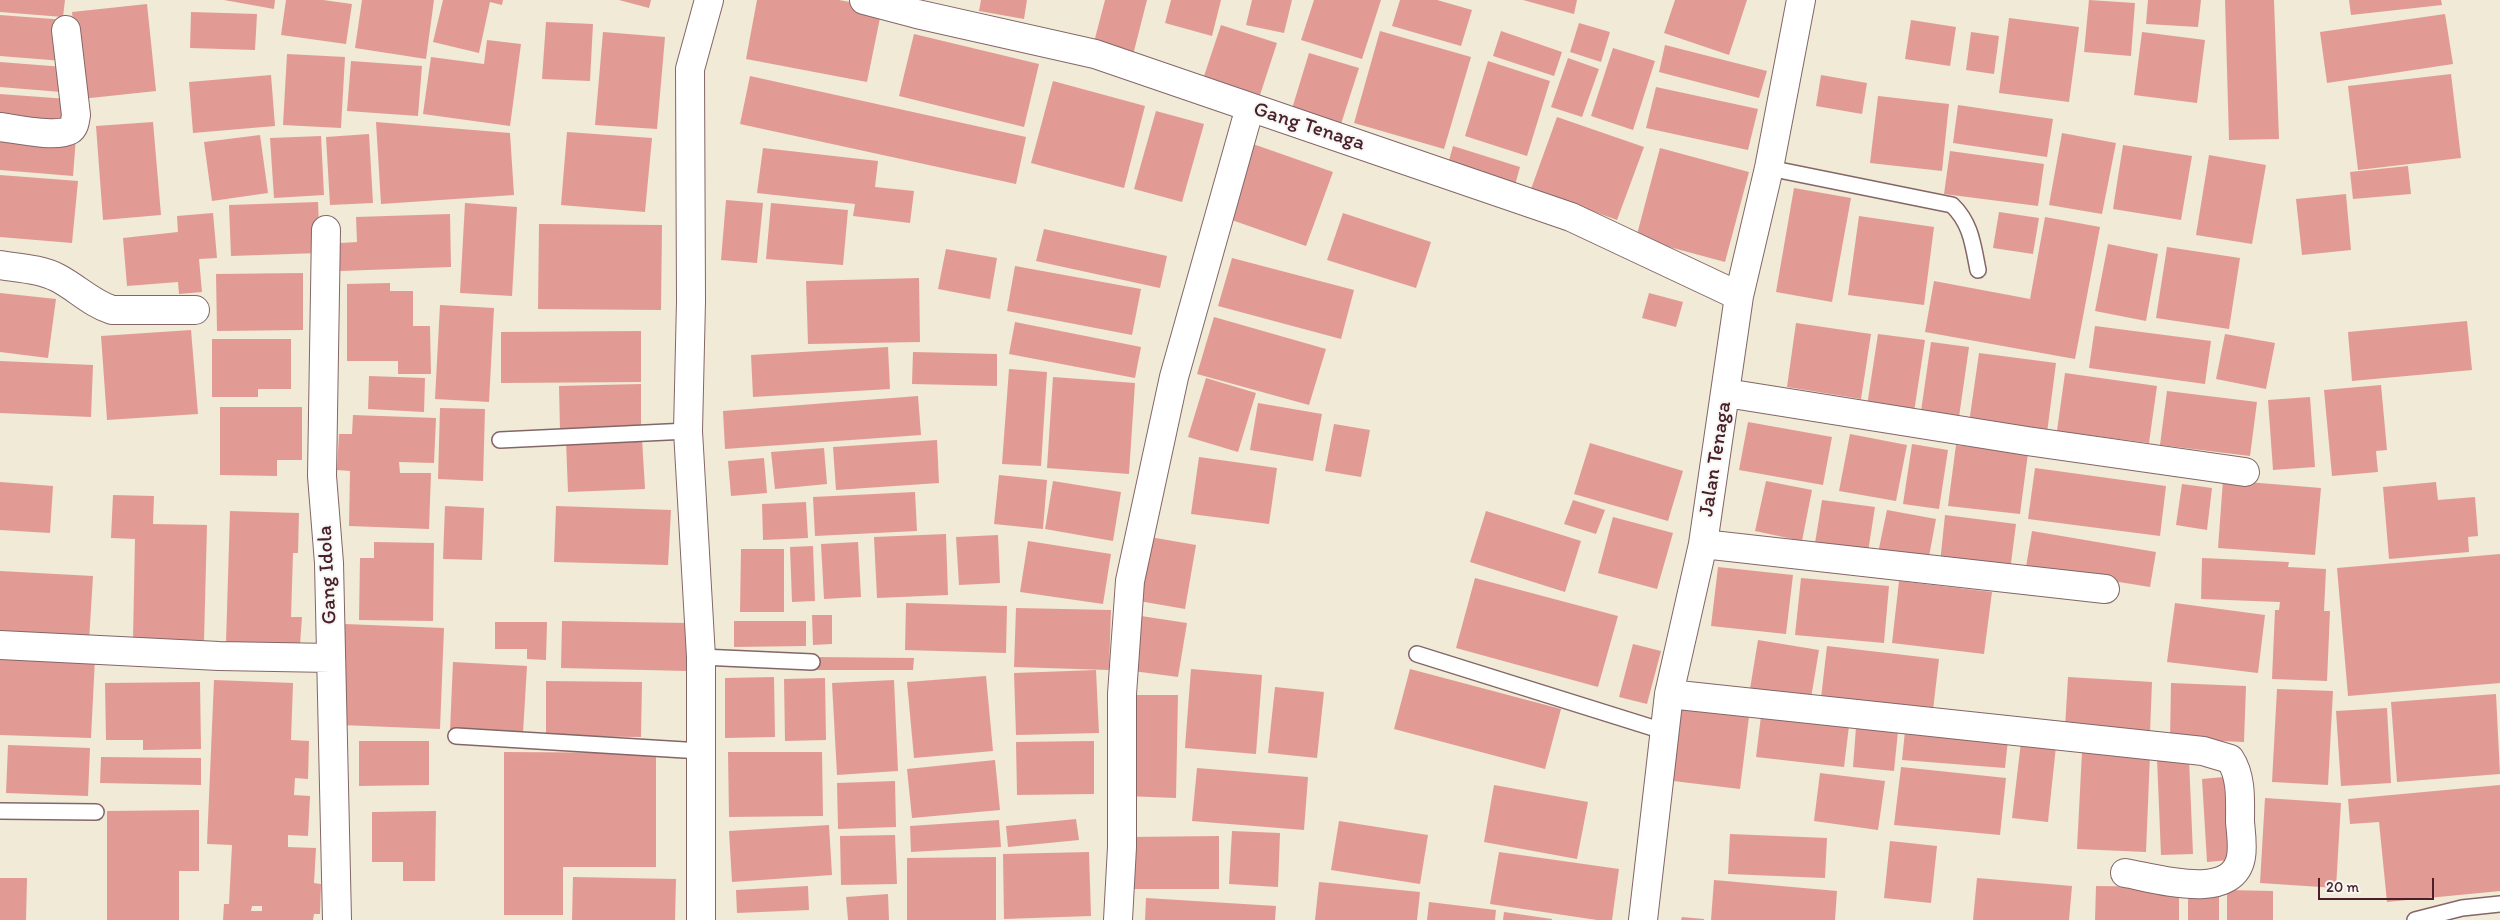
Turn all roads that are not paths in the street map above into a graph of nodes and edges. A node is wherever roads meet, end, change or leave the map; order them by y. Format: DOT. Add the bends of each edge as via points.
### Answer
graph roads {
  1 [pos="709,0"];
  2 [pos="864,0"];
  3 [pos="1801,0"];
  4 [pos="66,30"];
  5 [pos="1250,107"];
  6 [pos="0,127"];
  7 [pos="1769,168"];
  8 [pos="326,230"];
  9 [pos="0,265"];
  10 [pos="1978,270"];
  11 [pos="1739,296"];
  12 [pos="195,310"];
  13 [pos="1726,393"];
  14 [pos="688,431"];
  15 [pos="500,440"];
  16 [pos="2244,472"];
  17 [pos="1703,544"];
  18 [pos="2105,589"];
  19 [pos="0,645"];
  20 [pos="1417,654"];
  21 [pos="701,657"];
  22 [pos="331,658"];
  23 [pos="812,662"];
  24 [pos="1669,694"];
  25 [pos="1663,731"];
  26 [pos="456,736"];
  27 [pos="701,751"];
  28 [pos="0,811"];
  29 [pos="96,812"];
  30 [pos="2125,873"];
  31 [pos="2500,904"];
  32 [pos="338,920"];
  33 [pos="701,920"];
  34 [pos="1118,920"];
  35 [pos="1643,920"];
  36 [pos="2415,920"];
  1 -- 14 [label="street" via="690,69"];
  2 -- 5 [label="street, Gang Tenaga" via="1095,54"];
  3 -- 7 [label="street, Jalan Tenaga"];
  4 -- 6 [label="street" via="76,116 74,125 62,132 48,133"];
  5 -- 11 [label="street, Gang Tenaga" via="1571,217"];
  5 -- 34 [label="street" via="1174,377 1130,582 1122,694 1122,847"];
  7 -- 10 [label="lane" via="1952,205 1964,216"];
  7 -- 11 [label="street, Jalan Tenaga"];
  8 -- 22 [label="street, Gang Idola" via="322,476 329,563"];
  9 -- 12 [label="street" via="57,277 102,307 112,310"];
  11 -- 13 [label="street, Jalan Tenaga"];
  13 -- 16 [label="street"];
  13 -- 17 [label="street, Jalan Tenaga"];
  14 -- 15 [label="lane"];
  14 -- 21 [label="street"];
  17 -- 18 [label="street"];
  17 -- 24 [label="street, Jalan Tenaga"];
  19 -- 22 [label="street"];
  20 -- 25 [label="lane"];
  21 -- 23 [label="lane"];
  21 -- 27 [label="street"];
  22 -- 32 [label="street, Gang Idola"];
  24 -- 25 [label="street, Jalan Tenaga"];
  24 -- 30 [label="street" via="2203,751 2230,759 2236,767 2240,791 2241,857 2237,869 2227,880 2207,885"];
  25 -- 35 [label="street, Jalan Tenaga"];
  26 -- 27 [label="lane"];
  27 -- 33 [label="street"];
  28 -- 29 [label="lane"];
  31 -- 36 [label="lane" via="2462,908"];
}
